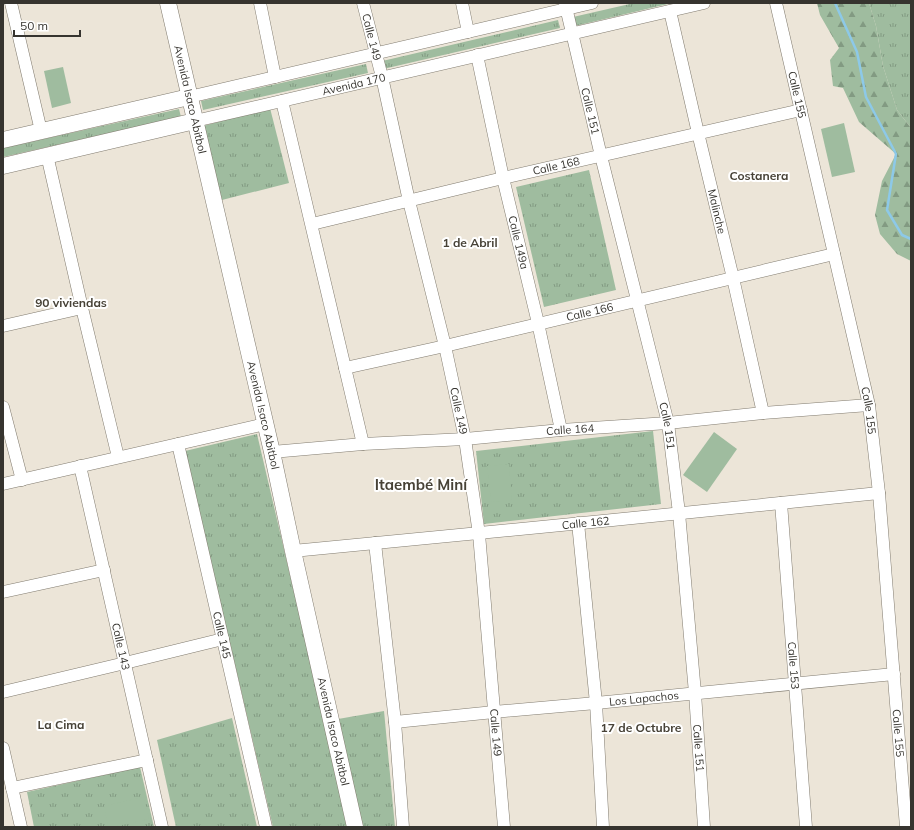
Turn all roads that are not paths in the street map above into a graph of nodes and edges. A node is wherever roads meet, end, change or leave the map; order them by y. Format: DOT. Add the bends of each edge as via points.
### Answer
graph roads {
  1 [pos="11,3"];
  2 [pos="168,3"];
  3 [pos="260,3"];
  4 [pos="363,3"];
  5 [pos="462,3"];
  6 [pos="592,3"];
  7 [pos="704,3"];
  8 [pos="776,3"];
  9 [pos="566,6"];
  10 [pos="670,11"];
  11 [pos="468,32"];
  12 [pos="572,34"];
  13 [pos="376,53"];
  14 [pos="477,55"];
  15 [pos="275,77"];
  16 [pos="382,78"];
  17 [pos="189,97"];
  18 [pos="282,101"];
  19 [pos="801,110"];
  20 [pos="195,121"];
  21 [pos="41,131"];
  22 [pos="698,133"];
  23 [pos="3,140"];
  24 [pos="47,155"];
  25 [pos="601,156"];
  26 [pos="3,166"];
  27 [pos="503,178"];
  28 [pos="409,201"];
  29 [pos="312,224"];
  30 [pos="834,254"];
  31 [pos="733,278"];
  32 [pos="637,300"];
  33 [pos="82,308"];
  34 [pos="538,323"];
  35 [pos="3,326"];
  36 [pos="445,346"];
  37 [pos="345,368"];
  38 [pos="869,405"];
  39 [pos="3,407"];
  40 [pos="763,413"];
  41 [pos="668,423"];
  42 [pos="265,424"];
  43 [pos="561,430"];
  44 [pos="465,438"];
  45 [pos="178,444"];
  46 [pos="364,444"];
  47 [pos="272,452"];
  48 [pos="118,457"];
  49 [pos="80,466"];
  50 [pos="22,480"];
  51 [pos="3,484"];
  52 [pos="879,493"];
  53 [pos="780,503"];
  54 [pos="679,513"];
  55 [pos="578,523"];
  56 [pos="479,534"];
  57 [pos="375,543"];
  58 [pos="293,551"];
  59 [pos="104,570"];
  60 [pos="3,592"];
  61 [pos="223,639"];
  62 [pos="125,663"];
  63 [pos="894,674"];
  64 [pos="795,684"];
  65 [pos="3,692"];
  66 [pos="695,693"];
  67 [pos="596,703"];
  68 [pos="494,712"];
  69 [pos="395,722"];
  70 [pos="3,748"];
  71 [pos="147,760"];
  72 [pos="12,788"];
  73 [pos="21,827"];
  74 [pos="162,827"];
  75 [pos="266,827"];
  76 [pos="356,827"];
  77 [pos="403,827"];
  78 [pos="504,827"];
  79 [pos="603,827"];
  80 [pos="704,827"];
  81 [pos="806,827"];
  82 [pos="906,827"];
  1 -- 21 [label="street"];
  2 -- 17 [label="main road, Avenida Isaco Abitbol"];
  3 -- 15 [label="street"];
  4 -- 13 [label="street, Calle 149"];
  5 -- 11 [label="street"];
  6 -- 9 [label="street"];
  7 -- 10 [label="street, Avenida 170"];
  8 -- 19 [label="street, Calle 155"];
  9 -- 11 [label="street"];
  9 -- 12 [label="street"];
  10 -- 12 [label="street, Avenida 170"];
  10 -- 22 [label="street, Malinche"];
  11 -- 13 [label="street"];
  12 -- 14 [label="street, Avenida 170"];
  12 -- 25 [label="street, Calle 151"];
  13 -- 15 [label="street"];
  13 -- 16 [label="street, Calle 149"];
  14 -- 16 [label="street, Avenida 170"];
  14 -- 27 [label="street, Calle 149a"];
  15 -- 17 [label="street"];
  16 -- 18 [label="street, Avenida 170"];
  16 -- 28 [label="street, Calle 149"];
  17 -- 20 [label="main road, Avenida Isaco Abitbol"];
  17 -- 21 [label="main road"];
  18 -- 20 [label="street, Avenida 170"];
  18 -- 29 [label="street"];
  19 -- 22 [label="street, Calle 168"];
  19 -- 30 [label="street, Calle 155"];
  20 -- 24 [label="main road, Avenida 170"];
  20 -- 42 [label="main road, Avenida Isaco Abitbol"];
  21 -- 23 [label="main road"];
  22 -- 25 [label="street, Calle 168"];
  22 -- 31 [label="street, Malinche"];
  24 -- 26 [label="main road, Avenida 170"];
  24 -- 33 [label="street"];
  25 -- 27 [label="street, Calle 168"];
  25 -- 32 [label="street, Calle 151"];
  27 -- 28 [label="street, Calle 168"];
  27 -- 34 [label="street, Calle 149a"];
  28 -- 29 [label="street, Calle 168"];
  28 -- 36 [label="street, Calle 149"];
  29 -- 37 [label="street"];
  30 -- 31 [label="street, Calle 166"];
  30 -- 38 [label="street, Calle 155"];
  31 -- 32 [label="street, Calle 166"];
  31 -- 40 [label="street, Malinche"];
  32 -- 34 [label="street, Calle 166"];
  32 -- 41 [label="street, Calle 151"];
  33 -- 35 [label="street"];
  33 -- 48 [label="street"];
  34 -- 36 [label="street, Calle 166"];
  34 -- 43 [label="street, Calle 149a"];
  36 -- 37 [label="street, Calle 166"];
  36 -- 44 [label="street, Calle 149"];
  37 -- 46 [label="street"];
  38 -- 40 [label="street, Calle 164"];
  38 -- 52 [label="street, Calle 155"];
  39 -- 50 [label="street"];
  40 -- 41 [label="street, Calle 164"];
  41 -- 43 [label="street, Calle 164"];
  41 -- 54 [label="street, Calle 151"];
  42 -- 45 [label="street"];
  42 -- 47 [label="main road, Avenida Isaco Abitbol"];
  43 -- 44 [label="street, Calle 164"];
  44 -- 46 [label="street, Calle 164"];
  44 -- 56 [label="street, Calle 149"];
  45 -- 48 [label="street"];
  45 -- 61 [label="street, Calle 145"];
  46 -- 47 [label="street, Calle 164"];
  47 -- 58 [label="main road, Avenida Isaco Abitbol"];
  48 -- 49 [label="street"];
  49 -- 50 [label="street"];
  49 -- 59 [label="street, Calle 143"];
  50 -- 51 [label="street"];
  52 -- 53 [label="street, Calle 162"];
  52 -- 63 [label="street, Calle 155"];
  53 -- 54 [label="street, Calle 162"];
  53 -- 64 [label="street, Calle 153"];
  54 -- 55 [label="street, Calle 162"];
  54 -- 66 [label="street, Calle 151"];
  55 -- 56 [label="street, Calle 162"];
  55 -- 67 [label="street"];
  56 -- 57 [label="street, Calle 162"];
  56 -- 68 [label="street, Calle 149"];
  57 -- 58 [label="street, Calle 162"];
  57 -- 69 [label="street"];
  58 -- 76 [label="main road, Avenida Isaco Abitbol"];
  59 -- 60 [label="street"];
  59 -- 62 [label="street, Calle 143"];
  61 -- 62 [label="street"];
  61 -- 75 [label="street, Calle 145"];
  62 -- 65 [label="street"];
  62 -- 71 [label="street, Calle 143"];
  63 -- 64 [label="street, Los Lapachos"];
  63 -- 82 [label="street, Calle 155"];
  64 -- 66 [label="street, Los Lapachos"];
  64 -- 81 [label="street, Calle 153"];
  66 -- 67 [label="street, Los Lapachos"];
  66 -- 80 [label="street, Calle 151"];
  67 -- 68 [label="street, Los Lapachos"];
  67 -- 79 [label="street"];
  68 -- 69 [label="street, Los Lapachos"];
  68 -- 78 [label="street, Calle 149"];
  69 -- 77 [label="street"];
  70 -- 72 [label="street"];
  71 -- 72 [label="street"];
  71 -- 74 [label="street, Calle 143"];
  72 -- 73 [label="street"];
}
